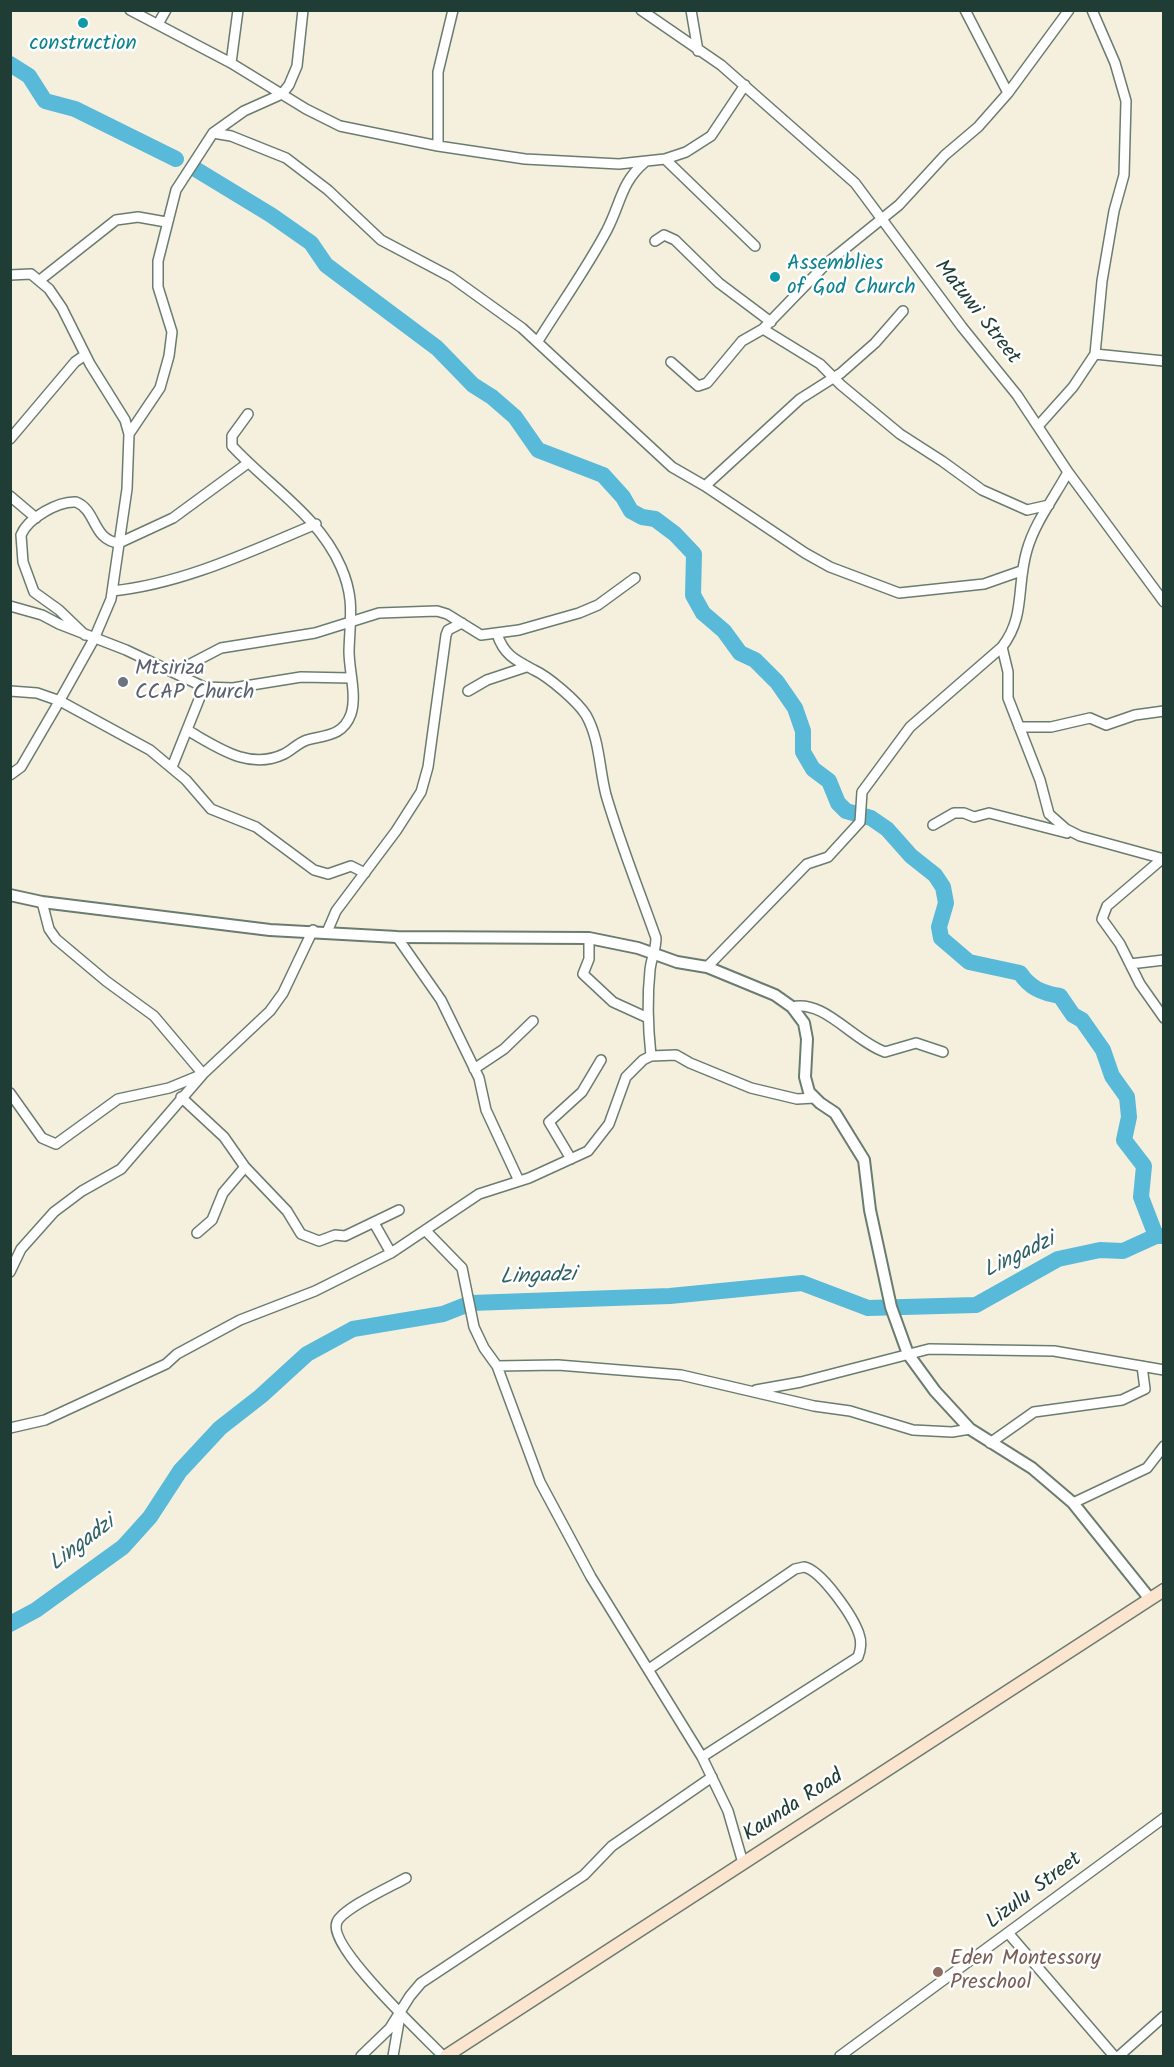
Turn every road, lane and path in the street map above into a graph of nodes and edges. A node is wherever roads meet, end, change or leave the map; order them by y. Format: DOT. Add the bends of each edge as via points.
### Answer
graph roads {
  1 [pos="130,10"];
  2 [pos="166,10"];
  3 [pos="238,10"];
  4 [pos="303,10"];
  5 [pos="453,10"];
  6 [pos="641,10"];
  7 [pos="692,10"];
  8 [pos="965,10"];
  9 [pos="1069,10"];
  10 [pos="1092,10"];
  11 [pos="158,24"];
  12 [pos="698,51"];
  13 [pos="231,63"];
  14 [pos="745,85"];
  15 [pos="1008,93"];
  16 [pos="282,94"];
  17 [pos="213,133"];
  18 [pos="438,146"];
  19 [pos="665,159"];
  20 [pos="645,162"];
  21 [pos="882,219"];
  22 [pos="166,222"];
  23 [pos="655,241"];
  24 [pos="755,246"];
  25 [pos="10,275"];
  26 [pos="40,280"];
  27 [pos="903,311"];
  28 [pos="767,326"];
  29 [pos="538,341"];
  30 [pos="1095,354"];
  31 [pos="85,355"];
  32 [pos="1164,361"];
  33 [pos="671,362"];
  34 [pos="834,378"];
  35 [pos="248,414"];
  36 [pos="1039,425"];
  37 [pos="129,434"];
  38 [pos="10,439"];
  39 [pos="248,463"];
  40 [pos="1068,472"];
  41 [pos="705,486"];
  42 [pos="10,496"];
  43 [pos="1049,505"];
  44 [pos="36,518"];
  45 [pos="316,524"];
  46 [pos="119,543"];
  47 [pos="1022,571"];
  48 [pos="635,578"];
  49 [pos="112,591"];
  50 [pos="1164,602"];
  51 [pos="10,606"];
  52 [pos="352,622"];
  53 [pos="462,623"];
  54 [pos="497,634"];
  55 [pos="90,637"];
  56 [pos="1002,647"];
  57 [pos="526,667"];
  58 [pos="175,672"];
  59 [pos="350,678"];
  60 [pos="204,687"];
  61 [pos="10,691"];
  62 [pos="468,691"];
  63 [pos="60,701"];
  64 [pos="1164,711"];
  65 [pos="1019,727"];
  66 [pos="188,730"];
  67 [pos="172,767"];
  68 [pos="10,775"];
  69 [pos="933,825"];
  70 [pos="1080,836"];
  71 [pos="1163,859"];
  72 [pos="365,873"];
  73 [pos="10,896"];
  74 [pos="42,902"];
  75 [pos="313,930"];
  76 [pos="327,932"];
  77 [pos="397,937"];
  78 [pos="589,938"];
  79 [pos="656,952"];
  80 [pos="1164,960"];
  81 [pos="1130,964"];
  82 [pos="707,967"];
  83 [pos="792,1007"];
  84 [pos="648,1018"];
  85 [pos="1164,1018"];
  86 [pos="533,1020"];
  87 [pos="943,1052"];
  88 [pos="651,1056"];
  89 [pos="601,1060"];
  90 [pos="474,1069"];
  91 [pos="203,1074"];
  92 [pos="10,1093"];
  93 [pos="181,1097"];
  94 [pos="814,1098"];
  95 [pos="571,1160"];
  96 [pos="245,1167"];
  97 [pos="519,1181"];
  98 [pos="399,1210"];
  99 [pos="374,1223"];
  100 [pos="426,1231"];
  101 [pos="197,1233"];
  102 [pos="392,1253"];
  103 [pos="10,1272"];
  104 [pos="908,1354"];
  105 [pos="497,1366"];
  106 [pos="1142,1366"];
  107 [pos="1164,1370"];
  108 [pos="750,1391"];
  109 [pos="10,1428"];
  110 [pos="970,1429"];
  111 [pos="990,1443"];
  112 [pos="1164,1446"];
  113 [pos="1073,1503"];
  114 [pos="1164,1590"];
  115 [pos="1150,1599"];
  116 [pos="649,1669"];
  117 [pos="702,1757"];
  118 [pos="712,1777"];
  119 [pos="1164,1818"];
  120 [pos="743,1863"];
  121 [pos="406,1878"];
  122 [pos="1009,1934"];
  123 [pos="401,2014"];
  124 [pos="1164,2016"];
  125 [pos="361,2056"];
  126 [pos="393,2056"];
  127 [pos="445,2056"];
  128 [pos="840,2056"];
  129 [pos="1114,2056"];
  130 [pos="1119,2056"];
  1 -- 11 [label="street"];
  2 -- 11 [label="street"];
  3 -- 13 [label="street"];
  4 -- 16 [label="street" via="297,66"];
  5 -- 18 [label="street" via="438,72"];
  6 -- 12 [label="street, Matuwi Street"];
  7 -- 12 [label="street"];
  8 -- 15 [label="street"];
  9 -- 15 [label="street"];
  10 -- 30 [label="street" via="1126,101 1124,176 1102,282"];
  11 -- 13 [label="street"];
  12 -- 14 [label="street, Matuwi Street"];
  13 -- 16 [label="street"];
  14 -- 19 [label="street" via="711,136 686,152"];
  14 -- 21 [label="street, Matuwi Street" via="855,183"];
  15 -- 21 [label="street"];
  16 -- 17 [label="street" via="244,111"];
  16 -- 18 [label="street" via="340,126"];
  17 -- 22 [label="street" via="176,190"];
  17 -- 29 [label="street" via="286,158 381,240 451,277"];
  18 -- 20 [label="street" via="525,159"];
  19 -- 20 [label="street"];
  19 -- 24 [label="street"];
  20 -- 29 [label="street" via="622,190 608,229"];
  21 -- 28 [label="street" via="826,264"];
  21 -- 36 [label="street, Matuwi Street"];
  22 -- 26 [label="street" via="138,217 116,220"];
  22 -- 37 [label="street" via="158,261 158,287 172,332 169,356 160,388"];
  23 -- 28 [label="street" via="664,235 675,240"];
  25 -- 26 [label="street" via="31,274"];
  26 -- 31 [label="street" via="62,308"];
  27 -- 34 [label="street"];
  28 -- 33 [label="street" via="742,341 701,387"];
  28 -- 34 [label="street"];
  29 -- 41 [label="street" via="653,453"];
  30 -- 32 [label="street"];
  30 -- 36 [label="street" via="1073,387"];
  31 -- 37 [label="street" via="125,420"];
  31 -- 38 [label="street"];
  34 -- 41 [label="street" via="800,399"];
  34 -- 43 [label="street" via="900,434 982,490 1027,510"];
  35 -- 39 [label="street" via="232,436 232,446"];
  36 -- 40 [label="street, Matuwi Street"];
  37 -- 46 [label="street" via="127,489"];
  39 -- 45 [label="street"];
  39 -- 46 [label="street" via="181,514"];
  40 -- 43 [label="street"];
  40 -- 50 [label="street, Matuwi Street"];
  41 -- 47 [label="street" via="805,553 852,577 899,593 984,584"];
  42 -- 44 [label="street"];
  43 -- 47 [label="street" via="1033,535"];
  44 -- 46 [label="street" via="76,502 84,507 100,535"];
  44 -- 55 [label="street" via="21,535 30,586 38,597"];
  45 -- 49 [label="street" via="217,565 143,588"];
  45 -- 52 [label="street" via="350,588"];
  46 -- 49 [label="street"];
  47 -- 56 [label="street" via="1018,622"];
  48 -- 54 [label="street" via="579,614"];
  49 -- 55 [label="street"];
  51 -- 55 [label="street" via="42,615"];
  52 -- 53 [label="street" via="379,613 420,609 447,614"];
  52 -- 58 [label="street" via="315,633 221,648"];
  52 -- 59 [label="street"];
  53 -- 54 [label="street" via="475,633"];
  53 -- 72 [label="street" via="446,635 421,792"];
  54 -- 57 [label="street" via="509,657"];
  55 -- 58 [label="street"];
  55 -- 63 [label="street"];
  56 -- 65 [label="street" via="1008,672 1007,693"];
  56 -- 82 [label="street" via="910,726 867,784 860,803 860,822 828,857 807,864"];
  57 -- 62 [label="street"];
  57 -- 79 [label="street" via="536,670 572,698 591,726 606,792 656,938"];
  58 -- 60 [label="street"];
  59 -- 60 [label="street" via="301,677 215,690"];
  59 -- 66 [label="street" via="353,703 343,728 332,736 306,740 284,755 245,759"];
  60 -- 66 [label="street"];
  61 -- 63 [label="street" via="37,693"];
  63 -- 67 [label="street" via="150,750"];
  63 -- 68 [label="street" via="21,767"];
  64 -- 65 [label="street" via="1106,725 1090,718 1051,727"];
  65 -- 70 [label="street" via="1049,814 1066,830"];
  66 -- 67 [label="street"];
  67 -- 72 [label="street" via="211,809 249,823 314,870 328,874 351,866"];
  69 -- 70 [label="street" via="954,813 974,817 989,813"];
  70 -- 71 [label="street"];
  71 -- 81 [label="street" via="1113,900 1104,913 1105,926"];
  72 -- 76 [label="street" via="336,911"];
  73 -- 74 [label="street"];
  74 -- 75 [label="street" via="257,928"];
  74 -- 91 [label="street" via="49,929 56,939 154,1016"];
  75 -- 76 [label="street"];
  75 -- 91 [label="street" via="283,993 270,1011"];
  76 -- 77 [label="street"];
  77 -- 78 [label="street"];
  77 -- 90 [label="street" via="441,1000"];
  78 -- 79 [label="street"];
  78 -- 84 [label="street" via="589,959 583,974 613,1002"];
  79 -- 82 [label="street" via="677,962"];
  79 -- 84 [label="street" via="650,969"];
  80 -- 81 [label="street"];
  81 -- 85 [label="street"];
  82 -- 83 [label="street" via="770,992"];
  83 -- 87 [label="street" via="810,1005 819,1009 861,1041 885,1052 916,1043"];
  83 -- 94 [label="street" via="806,1030 805,1077"];
  84 -- 88 [label="street"];
  86 -- 90 [label="street" via="504,1049"];
  88 -- 94 [label="street" via="669,1053 751,1088 797,1099"];
  88 -- 95 [label="street" via="626,1077 604,1132 593,1146"];
  89 -- 95 [label="street" via="582,1092 549,1122"];
  90 -- 97 [label="street" via="486,1110"];
  91 -- 92 [label="street" via="169,1088 118,1099 56,1144 42,1138"];
  91 -- 93 [label="street"];
  93 -- 96 [label="street" via="224,1137"];
  93 -- 103 [label="street" via="121,1169 54,1212 21,1249"];
  94 -- 104 [label="street" via="835,1113 864,1160 870,1210 891,1307"];
  95 -- 97 [label="street"];
  96 -- 99 [label="street" via="287,1210 297,1230 315,1240 345,1236"];
  96 -- 101 [label="street" via="223,1193 212,1220"];
  97 -- 100 [label="street" via="479,1194"];
  98 -- 99 [label="street"];
  99 -- 102 [label="street"];
  100 -- 102 [label="street"];
  100 -- 105 [label="street" via="462,1268 474,1327"];
  102 -- 109 [label="street" via="315,1291 240,1320 166,1364 45,1420"];
  104 -- 106 [label="street" via="929,1349 1054,1352"];
  104 -- 108 [label="street"];
  104 -- 110 [label="street"];
  105 -- 108 [label="street" via="558,1365 648,1371"];
  105 -- 116 [label="street" via="540,1482 591,1577"];
  106 -- 107 [label="street"];
  106 -- 111 [label="street" via="1145,1389 1122,1400 1034,1412"];
  108 -- 110 [label="street" via="850,1411 914,1430"];
  110 -- 111 [label="street"];
  111 -- 113 [label="street" via="1032,1468"];
  112 -- 113 [label="street" via="1147,1468"];
  113 -- 115 [label="street"];
  114 -- 115 [label="main road, Kaunda Road"];
  115 -- 120 [label="main road, Kaunda Road"];
  116 -- 117 [label="street"];
  116 -- 117 [label="street" via="795,1569 804,1567 818,1573 859,1632 858,1657"];
  117 -- 118 [label="street"];
  118 -- 120 [label="street" via="731,1820"];
  118 -- 123 [label="street" via="612,1846 584,1875 421,1983"];
  119 -- 122 [label="street, Lizulu Street"];
  120 -- 127 [label="main road, Kaunda Road"];
  121 -- 123 [label="street" via="342,1915 335,1926 345,1948 385,2001"];
  122 -- 128 [label="street, Lizulu Street"];
  122 -- 129 [label="street"];
  123 -- 125 [label="street"];
  123 -- 126 [label="street"];
  123 -- 127 [label="street"];
  124 -- 130 [label="street"];
}
